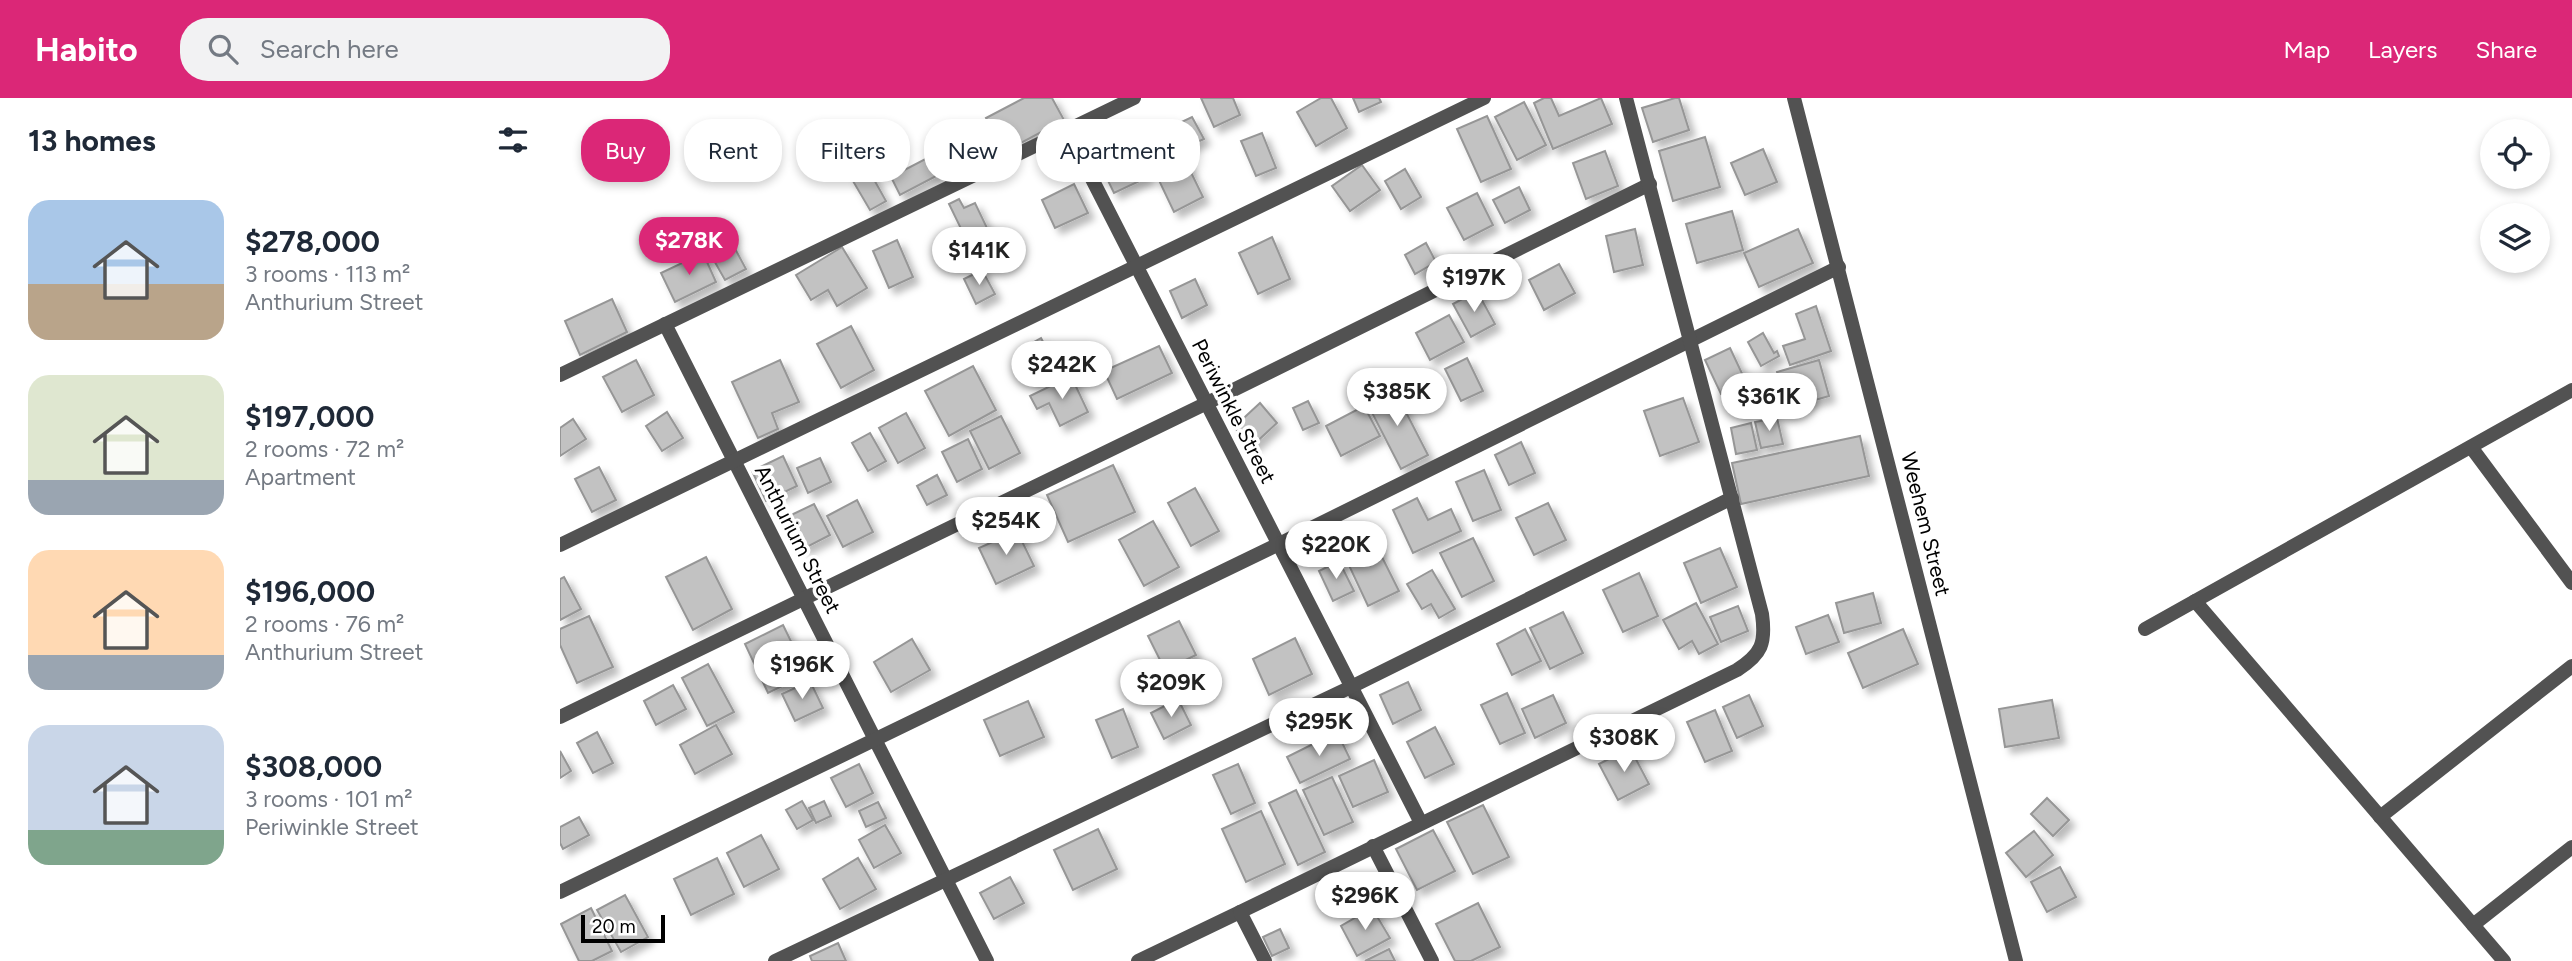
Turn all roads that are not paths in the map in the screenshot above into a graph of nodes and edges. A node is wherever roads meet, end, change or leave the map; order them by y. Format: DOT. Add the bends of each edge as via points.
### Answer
graph roads {
  1 [pos="1134,98"];
  2 [pos="1484,98"];
  3 [pos="1626,98"];
  4 [pos="1794,98"];
  5 [pos="1090,119"];
  6 [pos="1036,145"];
  7 [pos="1094,182"];
  8 [pos="1650,184"];
  9 [pos="1137,266"];
  10 [pos="1839,267"];
  11 [pos="665,324"];
  12 [pos="1690,341"];
  13 [pos="560,374"];
  14 [pos="2572,390"];
  15 [pos="1207,403"];
  16 [pos="2471,447"];
  17 [pos="734,460"];
  18 [pos="1732,498"];
  19 [pos="1279,544"];
  20 [pos="560,545"];
  21 [pos="2572,583"];
  22 [pos="804,599"];
  23 [pos="2194,601"];
  24 [pos="2145,629"];
  25 [pos="2572,666"];
  26 [pos="1351,687"];
  27 [pos="560,717"];
  28 [pos="875,738"];
  29 [pos="2380,817"];
  30 [pos="1421,824"];
  31 [pos="1373,846"];
  32 [pos="2572,847"];
  33 [pos="946,880"];
  34 [pos="560,892"];
  35 [pos="1240,912"];
  36 [pos="2473,925"];
  37 [pos="775,961"];
  38 [pos="987,961"];
  39 [pos="1138,961"];
  40 [pos="1265,961"];
  41 [pos="1432,961"];
  42 [pos="2017,961"];
  43 [pos="2504,961"];
  1 -- 5 [label="street"];
  2 -- 9 [label="street"];
  3 -- 8 [label="street"];
  4 -- 10 [label="street, Weehem Street"];
  6 -- 11 [label="street"];
  7 -- 9 [label="street, Periwinkle Street"];
  8 -- 12 [label="street"];
  8 -- 15 [label="street"];
  9 -- 15 [label="street, Periwinkle Street"];
  9 -- 17 [label="street"];
  10 -- 12 [label="street"];
  10 -- 42 [label="street, Weehem Street"];
  11 -- 13 [label="street"];
  11 -- 17 [label="street, Anthurium Street"];
  12 -- 18 [label="street"];
  12 -- 19 [label="street"];
  14 -- 16 [label="street"];
  15 -- 19 [label="street, Periwinkle Street"];
  15 -- 22 [label="street"];
  16 -- 21 [label="street"];
  16 -- 23 [label="street"];
  17 -- 20 [label="street"];
  17 -- 22 [label="street, Anthurium Street"];
  18 -- 26 [label="street"];
  18 -- 30 [label="street" via="1765,632 1761,649 1751,661"];
  19 -- 26 [label="street, Periwinkle Street"];
  19 -- 28 [label="street"];
  22 -- 27 [label="street"];
  22 -- 28 [label="street, Anthurium Street"];
  23 -- 24 [label="street"];
  23 -- 29 [label="street"];
  25 -- 29 [label="street"];
  26 -- 30 [label="street, Periwinkle Street"];
  26 -- 33 [label="street"];
  28 -- 33 [label="street, Anthurium Street"];
  28 -- 34 [label="street"];
  29 -- 36 [label="street"];
  30 -- 31 [label="street"];
  31 -- 35 [label="street"];
  31 -- 41 [label="street"];
  32 -- 36 [label="street"];
  33 -- 37 [label="street"];
  33 -- 38 [label="street, Anthurium Street"];
  35 -- 39 [label="street"];
  35 -- 40 [label="street"];
  36 -- 43 [label="street"];
}
